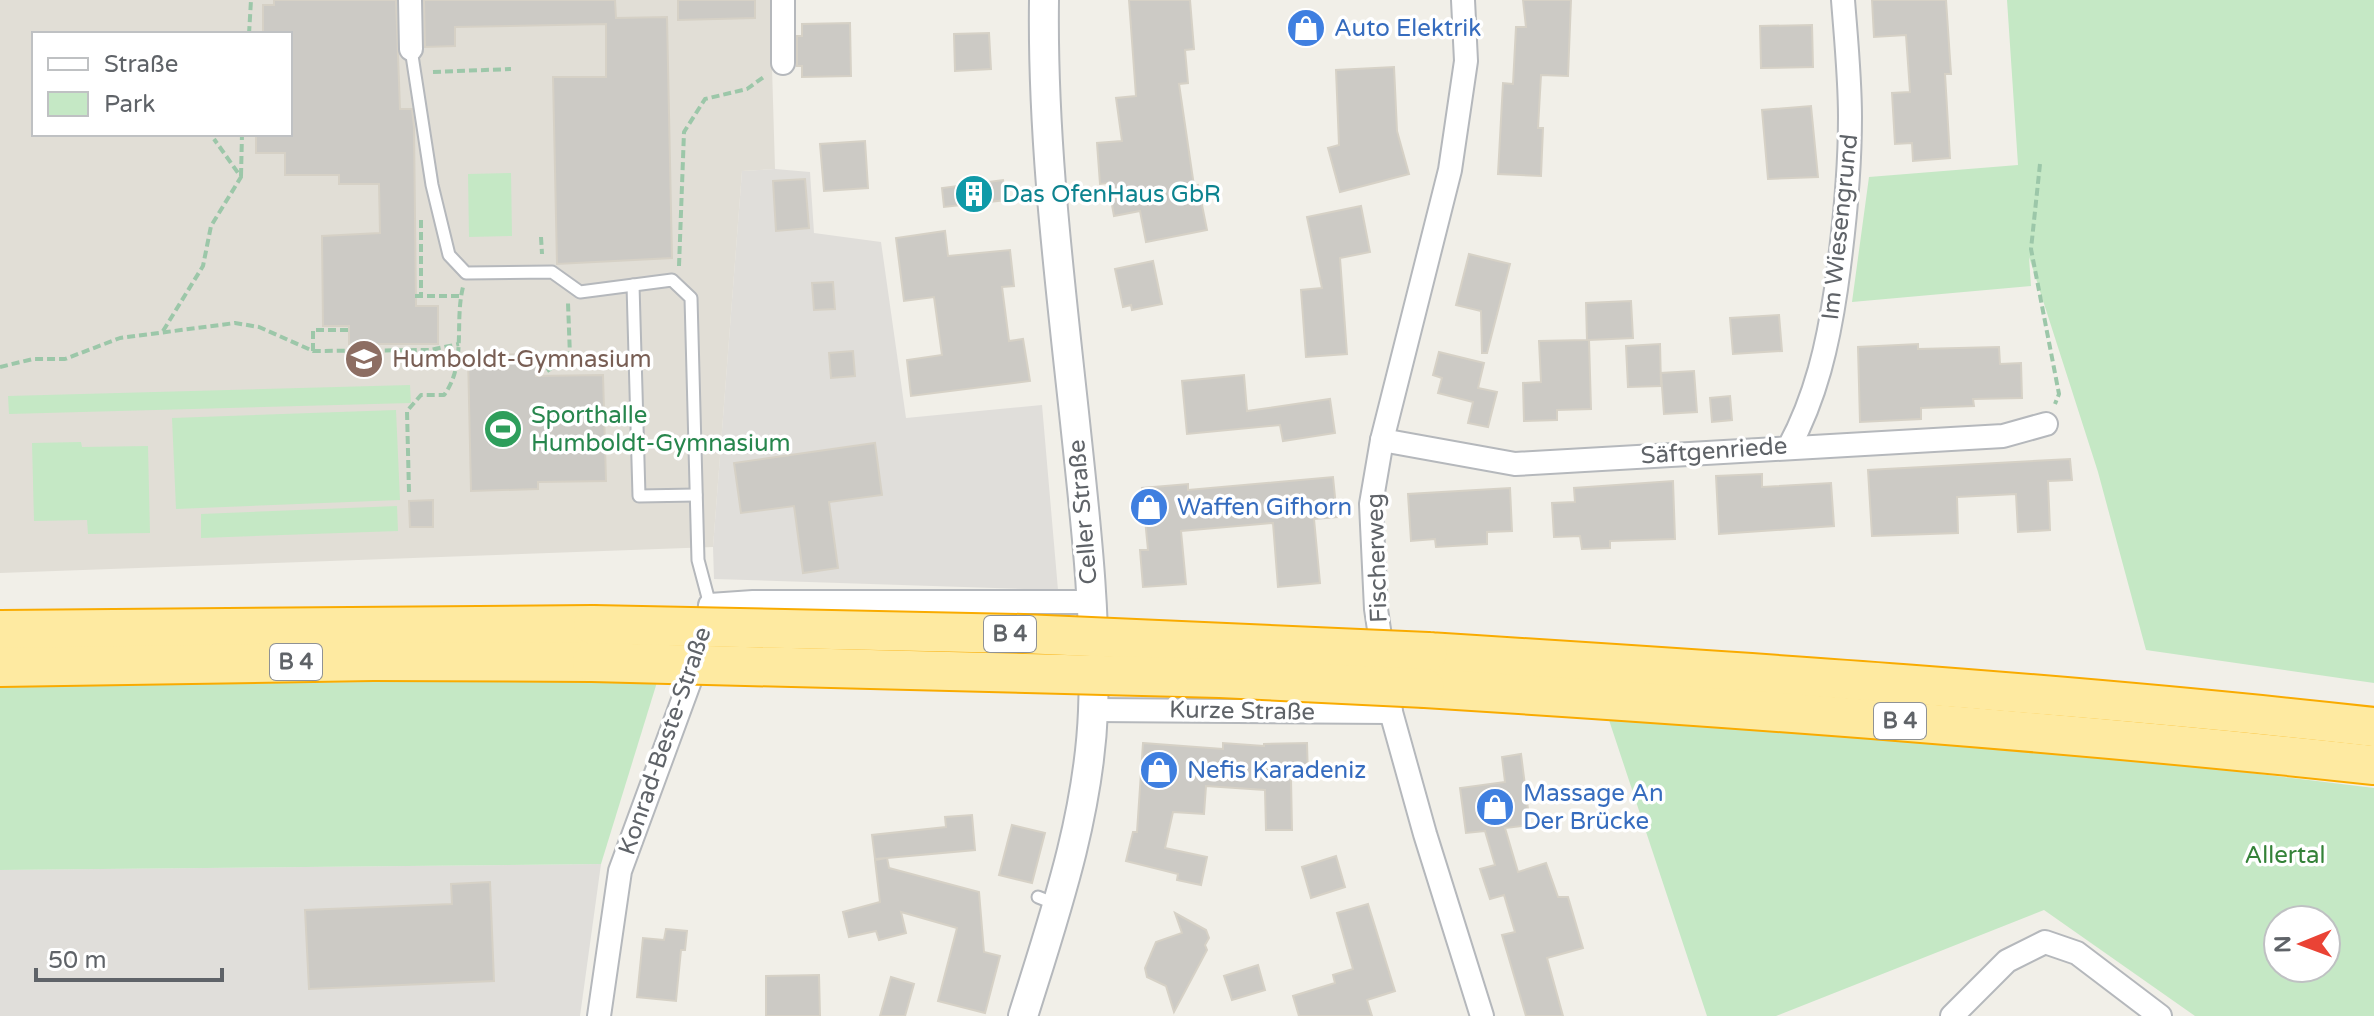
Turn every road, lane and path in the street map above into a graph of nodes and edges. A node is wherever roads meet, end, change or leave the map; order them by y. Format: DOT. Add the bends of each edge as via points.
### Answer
graph roads {
  1 [pos="251,0"];
  2 [pos="410,0"];
  3 [pos="783,0"];
  4 [pos="1044,0"];
  5 [pos="1463,0"];
  6 [pos="1843,0"];
  7 [pos="249,32"];
  8 [pos="411,49"];
  9 [pos="783,63"];
  10 [pos="511,69"];
  11 [pos="439,72"];
  12 [pos="242,136"];
  13 [pos="214,139"];
  14 [pos="2040,164"];
  15 [pos="241,177"];
  16 [pos="421,208"];
  17 [pos="466,273"];
  18 [pos="672,280"];
  19 [pos="567,285"];
  20 [pos="633,285"];
  21 [pos="461,296"];
  22 [pos="349,330"];
  23 [pos="163,331"];
  24 [pos="459,344"];
  25 [pos="313,351"];
  26 [pos="0,367"];
  27 [pos="547,371"];
  28 [pos="2046,424"];
  29 [pos="1382,440"];
  30 [pos="1789,447"];
  31 [pos="409,492"];
  32 [pos="696,495"];
  33 [pos="1091,602"];
  34 [pos="710,605"];
  35 [pos="0,630"];
  36 [pos="0,667"];
  37 [pos="1426,670"];
  38 [pos="1093,710"];
  39 [pos="1391,712"];
  40 [pos="2374,727"];
  41 [pos="2374,765"];
  42 [pos="599,1016"];
  43 [pos="1023,1016"];
  44 [pos="1482,1016"];
  45 [pos="1952,1016"];
  46 [pos="2160,1016"];
  1 -- 7 [label="path"];
  2 -- 8 [label="street"];
  3 -- 9 [label="street"];
  4 -- 33 [label="street, Celler Straße" via="1043,67"];
  5 -- 29 [label="street, Fischerweg" via="1466,61 1450,170"];
  6 -- 30 [label="street, Im Wiesengrund" via="1850,114 1841,252 1828,345 1805,418"];
  8 -- 17 [label="lane" via="432,185 449,255"];
  9 -- 18 [label="path" via="747,89 705,99 684,132 679,266"];
  10 -- 11 [label="path"];
  12 -- 15 [label="path"];
  13 -- 15 [label="path"];
  14 -- 28 [label="path" via="2031,249 2059,394"];
  15 -- 23 [label="path" via="211,226 203,266"];
  16 -- 21 [label="path" via="418,296"];
  17 -- 19 [label="lane" via="552,272"];
  17 -- 21 [label="path"];
  18 -- 20 [label="lane"];
  18 -- 32 [label="lane" via="691,298"];
  19 -- 20 [label="lane" via="580,292"];
  19 -- 27 [label="path" via="570,356"];
  20 -- 32 [label="lane" via="639,496"];
  21 -- 24 [label="path"];
  22 -- 25 [label="path" via="313,330"];
  23 -- 25 [label="path" via="235,323 259,327"];
  23 -- 26 [label="path" via="120,338 65,359"];
  24 -- 25 [label="path" via="430,350"];
  24 -- 31 [label="path" via="454,382 444,395 421,395 407,411"];
  28 -- 30 [label="street, Säftgenriede" via="2003,436"];
  29 -- 30 [label="street, Säftgenriede" via="1515,464"];
  29 -- 39 [label="street, Fischerweg" via="1371,504 1376,609"];
  32 -- 34 [label="lane" via="698,560"];
  33 -- 34 [label="street, Konrad-Beste-Straße"];
  33 -- 38 [label="street, Celler Straße"];
  34 -- 42 [label="street, Konrad-Beste-Straße" via="708,632 620,871"];
  35 -- 37 [label="highway, B 4, bridge" via="593,625 1023,634"];
  36 -- 37 [label="highway, B 4, bridge" via="592,662 1220,678"];
  37 -- 40 [label="highway, B 4" via="1773,674"];
  37 -- 41 [label="highway, B 4"];
  38 -- 39 [label="street, Kurze Straße"];
  38 -- 43 [label="street, Celler Straße" via="1088,777 1048,901"];
  39 -- 44 [label="street, Fischerweg"];
  45 -- 46 [label="street" via="2007,961 2045,942 2077,953"];
}
